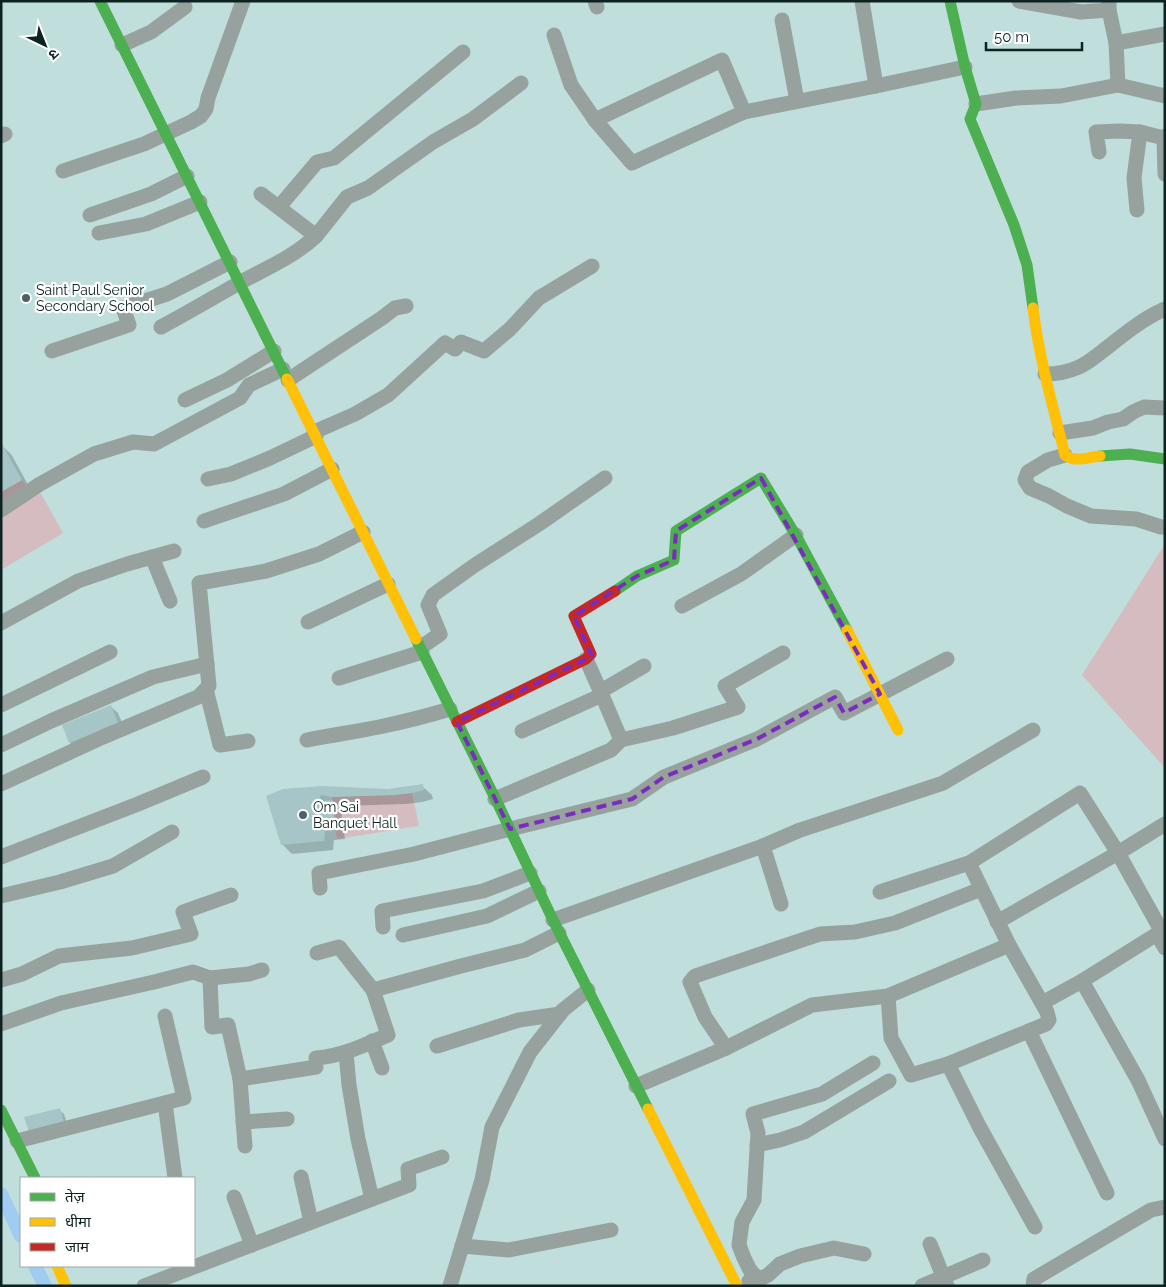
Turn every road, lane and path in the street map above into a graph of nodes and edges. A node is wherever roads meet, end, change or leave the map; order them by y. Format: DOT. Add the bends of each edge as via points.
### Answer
graph roads {
  1 [pos="100,1"];
  2 [pos="243,1"];
  3 [pos="862,1"];
  4 [pos="950,1"];
  5 [pos="1019,1"];
  6 [pos="1109,6"];
  7 [pos="185,7"];
  8 [pos="782,20"];
  9 [pos="1165,34"];
  10 [pos="554,35"];
  11 [pos="1116,43"];
  12 [pos="122,45"];
  13 [pos="464,52"];
  14 [pos="965,67"];
  15 [pos="521,83"];
  16 [pos="1118,85"];
  17 [pos="876,86"];
  18 [pos="1165,96"];
  19 [pos="797,101"];
  20 [pos="976,104"];
  21 [pos="744,112"];
  22 [pos="595,120"];
  23 [pos="1140,132"];
  24 [pos="167,134"];
  25 [pos="1164,137"];
  26 [pos="1099,152"];
  27 [pos="63,171"];
  28 [pos="1165,174"];
  29 [pos="187,176"];
  30 [pos="261,194"];
  31 [pos="200,202"];
  32 [pos="279,207"];
  33 [pos="1136,210"];
  34 [pos="90,215"];
  35 [pos="99,233"];
  36 [pos="316,236"];
  37 [pos="230,262"];
  38 [pos="592,266"];
  39 [pos="240,283"];
  40 [pos="406,306"];
  41 [pos="1165,309"];
  42 [pos="161,327"];
  43 [pos="52,351"];
  44 [pos="274,351"];
  45 [pos="286,374"];
  46 [pos="1045,374"];
  47 [pos="184,400"];
  48 [pos="1165,408"];
  49 [pos="1060,433"];
  50 [pos="315,434"];
  51 [pos="1065,455"];
  52 [pos="1165,458"];
  53 [pos="332,469"];
  54 [pos="604,478"];
  55 [pos="208,479"];
  56 [pos="1,510"];
  57 [pos="204,522"];
  58 [pos="1161,527"];
  59 [pos="363,532"];
  60 [pos="796,534"];
  61 [pos="174,551"];
  62 [pos="152,557"];
  63 [pos="388,584"];
  64 [pos="170,601"];
  65 [pos="682,606"];
  66 [pos="308,622"];
  67 [pos="1,623"];
  68 [pos="421,650"];
  69 [pos="110,652"];
  70 [pos="783,653"];
  71 [pos="586,659"];
  72 [pos="947,659"];
  73 [pos="207,664"];
  74 [pos="644,666"];
  75 [pos="339,678"];
  76 [pos="206,689"];
  77 [pos="602,693"];
  78 [pos="880,694"];
  79 [pos="1,705"];
  80 [pos="454,715"];
  81 [pos="898,730"];
  82 [pos="1033,730"];
  83 [pos="522,731"];
  84 [pos="307,740"];
  85 [pos="621,740"];
  86 [pos="248,741"];
  87 [pos="1,746"];
  88 [pos="203,777"];
  89 [pos="1,784"];
  90 [pos="495,799"];
  91 [pos="1165,824"];
  92 [pos="510,829"];
  93 [pos="172,832"];
  94 [pos="763,846"];
  95 [pos="1118,853"];
  96 [pos="1,857"];
  97 [pos="970,863"];
  98 [pos="530,873"];
  99 [pos="320,888"];
  100 [pos="539,890"];
  101 [pos="981,890"];
  102 [pos="880,892"];
  103 [pos="231,895"];
  104 [pos="1,896"];
  105 [pos="781,904"];
  106 [pos="997,922"];
  107 [pos="556,926"];
  108 [pos="383,927"];
  109 [pos="1161,931"];
  110 [pos="403,935"];
  111 [pos="1009,945"];
  112 [pos="1165,948"];
  113 [pos="317,952"];
  114 [pos="262,970"];
  115 [pos="210,978"];
  116 [pos="1,980"];
  117 [pos="1082,980"];
  118 [pos="373,990"];
  119 [pos="588,990"];
  120 [pos="888,996"];
  121 [pos="1042,1003"];
  122 [pos="560,1014"];
  123 [pos="165,1016"];
  124 [pos="1,1024"];
  125 [pos="1029,1031"];
  126 [pos="372,1042"];
  127 [pos="437,1046"];
  128 [pos="726,1048"];
  129 [pos="346,1053"];
  130 [pos="873,1063"];
  131 [pos="948,1064"];
  132 [pos="382,1068"];
  133 [pos="240,1079"];
  134 [pos="889,1081"];
  135 [pos="636,1086"];
  136 [pos="165,1103"];
  137 [pos="1,1110"];
  138 [pos="286,1119"];
  139 [pos="244,1122"];
  140 [pos="1165,1139"];
  141 [pos="18,1141"];
  142 [pos="757,1145"];
  143 [pos="245,1146"];
  144 [pos="442,1157"];
  145 [pos="35,1177"];
  146 [pos="175,1177"];
  147 [pos="301,1177"];
  148 [pos="1107,1193"];
  149 [pos="234,1196"];
  150 [pos="372,1199"];
  151 [pos="1165,1207"];
  152 [pos="311,1222"];
  153 [pos="1035,1227"];
  154 [pos="611,1230"];
  155 [pos="930,1244"];
  156 [pos="252,1245"];
  157 [pos="462,1246"];
  158 [pos="864,1254"];
  159 [pos="983,1260"];
  160 [pos="57,1267"];
  161 [pos="194,1267"];
  162 [pos="195,1267"];
  163 [pos="756,1277"];
  164 [pos="946,1281"];
  165 [pos="66,1286"];
  166 [pos="144,1286"];
  167 [pos="450,1286"];
  168 [pos="737,1286"];
  169 [pos="922,1286"];
  170 [pos="1033,1286"];
  1 -- 12 [label="main road"];
  2 -- 24 [label="street" via="206,109 201,116"];
  3 -- 17 [label="street"];
  4 -- 14 [label="main road"];
  5 -- 6 [label="street" via="1080,12"];
  6 -- 11 [label="street"];
  7 -- 12 [label="street" via="151,32"];
  8 -- 19 [label="street"];
  9 -- 11 [label="street"];
  10 -- 22 [label="street" via="572,86"];
  11 -- 16 [label="street"];
  12 -- 24 [label="main road"];
  13 -- 32 [label="street" via="334,158 317,162"];
  14 -- 17 [label="street"];
  14 -- 20 [label="main road"];
  15 -- 36 [label="street" via="473,119 368,188 347,197"];
  16 -- 18 [label="street"];
  16 -- 20 [label="street" via="1061,96"];
  17 -- 19 [label="street"];
  19 -- 21 [label="street"];
  20 -- 46 [label="main road" via="970,118 1027,265"];
  21 -- 22 [label="street" via="632,163"];
  21 -- 22 [label="street" via="722,60"];
  23 -- 25 [label="street"];
  23 -- 26 [label="street" via="1096,132"];
  23 -- 33 [label="street" via="1134,178"];
  24 -- 27 [label="street"];
  24 -- 29 [label="main road"];
  25 -- 28 [label="street"];
  29 -- 31 [label="main road"];
  29 -- 34 [label="street" via="151,194"];
  30 -- 32 [label="street"];
  31 -- 35 [label="street" via="146,224"];
  31 -- 37 [label="main road"];
  32 -- 36 [label="street"];
  36 -- 39 [label="street" via="286,259"];
  37 -- 39 [label="main road"];
  37 -- 43 [label="street" via="167,294 123,308 129,326"];
  38 -- 50 [label="street" via="539,298 484,351 461,342 455,349 445,343 388,395"];
  39 -- 42 [label="street"];
  39 -- 44 [label="main road"];
  40 -- 45 [label="street" via="395,308 330,353"];
  41 -- 46 [label="street" via="1138,324 1078,368"];
  44 -- 45 [label="main road"];
  44 -- 47 [label="street" via="226,380"];
  45 -- 50 [label="main road"];
  45 -- 56 [label="street" via="249,385 240,398 154,444 133,442 94,454"];
  46 -- 49 [label="main road"];
  48 -- 49 [label="street" via="1144,407 1123,419"];
  49 -- 51 [label="main road"];
  50 -- 53 [label="main road"];
  50 -- 55 [label="street" via="247,468"];
  51 -- 52 [label="main road" via="1070,460 1130,454"];
  51 -- 58 [label="street" via="1048,460 1028,472 1024,480 1030,488 1092,516 1136,519"];
  53 -- 57 [label="street" via="284,494"];
  53 -- 59 [label="main road"];
  54 -- 68 [label="street" via="433,595 428,605 440,634"];
  59 -- 63 [label="main road"];
  59 -- 73 [label="street" via="319,554 266,571 199,583"];
  60 -- 65 [label="street" via="741,574"];
  60 -- 71 [label="main road" via="761,478 676,531 674,560 637,576 574,616 591,654"];
  60 -- 78 [label="main road"];
  61 -- 62 [label="street"];
  62 -- 64 [label="street"];
  62 -- 67 [label="street" via="78,581"];
  63 -- 66 [label="street"];
  63 -- 68 [label="main road"];
  68 -- 75 [label="street"];
  68 -- 80 [label="main road"];
  69 -- 79 [label="street"];
  70 -- 85 [label="street" via="725,686 738,708"];
  71 -- 77 [label="street"];
  71 -- 80 [label="main road"];
  72 -- 78 [label="street"];
  73 -- 76 [label="street" via="209,686"];
  73 -- 87 [label="street" via="153,677"];
  74 -- 77 [label="street"];
  76 -- 86 [label="street" via="220,745"];
  76 -- 89 [label="street" via="198,697"];
  77 -- 83 [label="street"];
  77 -- 85 [label="street"];
  78 -- 81 [label="main road"];
  78 -- 92 [label="street" via="844,713 835,697 753,740 664,776 632,799"];
  80 -- 84 [label="street"];
  80 -- 90 [label="main road"];
  82 -- 94 [label="street" via="943,783 800,830"];
  85 -- 90 [label="street" via="610,750"];
  88 -- 96 [label="street"];
  90 -- 92 [label="main road"];
  91 -- 95 [label="street"];
  92 -- 98 [label="main road"];
  92 -- 99 [label="street" via="414,854 319,873"];
  93 -- 104 [label="street" via="113,866"];
  94 -- 105 [label="street"];
  94 -- 107 [label="street"];
  95 -- 97 [label="street" via="1080,793"];
  95 -- 106 [label="street"];
  95 -- 109 [label="street"];
  97 -- 101 [label="street"];
  97 -- 102 [label="street"];
  98 -- 100 [label="main road"];
  98 -- 108 [label="street" via="483,890 382,911"];
  100 -- 107 [label="main road"];
  100 -- 110 [label="street" via="487,916"];
  101 -- 106 [label="street"];
  101 -- 128 [label="street" via="895,923 855,932 820,934 695,976 690,982 705,1017"];
  103 -- 116 [label="street" via="183,912 191,934 132,948 59,956"];
  106 -- 111 [label="street"];
  107 -- 118 [label="street" via="525,950"];
  107 -- 119 [label="main road"];
  109 -- 112 [label="street"];
  109 -- 117 [label="street"];
  111 -- 120 [label="street"];
  111 -- 121 [label="street"];
  113 -- 118 [label="street" via="339,947"];
  114 -- 115 [label="street"];
  115 -- 124 [label="street" via="193,972 61,1003"];
  115 -- 133 [label="street" via="212,1027 228,1025"];
  117 -- 121 [label="street"];
  117 -- 140 [label="street" via="1138,1080"];
  118 -- 126 [label="street" via="388,1035"];
  119 -- 122 [label="street"];
  119 -- 135 [label="main road"];
  120 -- 128 [label="street" via="812,1005"];
  120 -- 131 [label="street" via="891,1038 911,1075"];
  121 -- 125 [label="street" via="1049,1020"];
  122 -- 127 [label="street" via="520,1020"];
  122 -- 157 [label="street" via="530,1052 492,1127 482,1180"];
  123 -- 136 [label="street" via="184,1098"];
  125 -- 131 [label="street"];
  125 -- 148 [label="street"];
  126 -- 129 [label="street"];
  126 -- 132 [label="street"];
  128 -- 135 [label="street"];
  129 -- 133 [label="street"];
  129 -- 150 [label="street" via="358,1139"];
  130 -- 142 [label="street" via="822,1094 753,1114 758,1132"];
  131 -- 153 [label="street"];
  133 -- 139 [label="street"];
  134 -- 142 [label="street" via="804,1132"];
  135 -- 168 [label="main road"];
  136 -- 141 [label="street"];
  136 -- 146 [label="street"];
  137 -- 141 [label="main road"];
  138 -- 139 [label="street"];
  139 -- 143 [label="street"];
  141 -- 145 [label="main road"];
  142 -- 163 [label="street" via="754,1200 742,1222 739,1245"];
  144 -- 150 [label="street" via="408,1169 408,1185"];
  147 -- 152 [label="street"];
  149 -- 156 [label="street"];
  150 -- 152 [label="street"];
  151 -- 170 [label="street" via="1151,1210 1034,1279"];
  152 -- 156 [label="street"];
  154 -- 157 [label="street" via="509,1250"];
  155 -- 164 [label="street"];
  156 -- 162 [label="street"];
  157 -- 167 [label="street"];
  158 -- 163 [label="street" via="834,1248 800,1256 780,1264 762,1278"];
  159 -- 164 [label="street"];
  160 -- 165 [label="main road"];
  161 -- 166 [label="street"];
  163 -- 168 [label="street"];
  164 -- 169 [label="street"];
}
